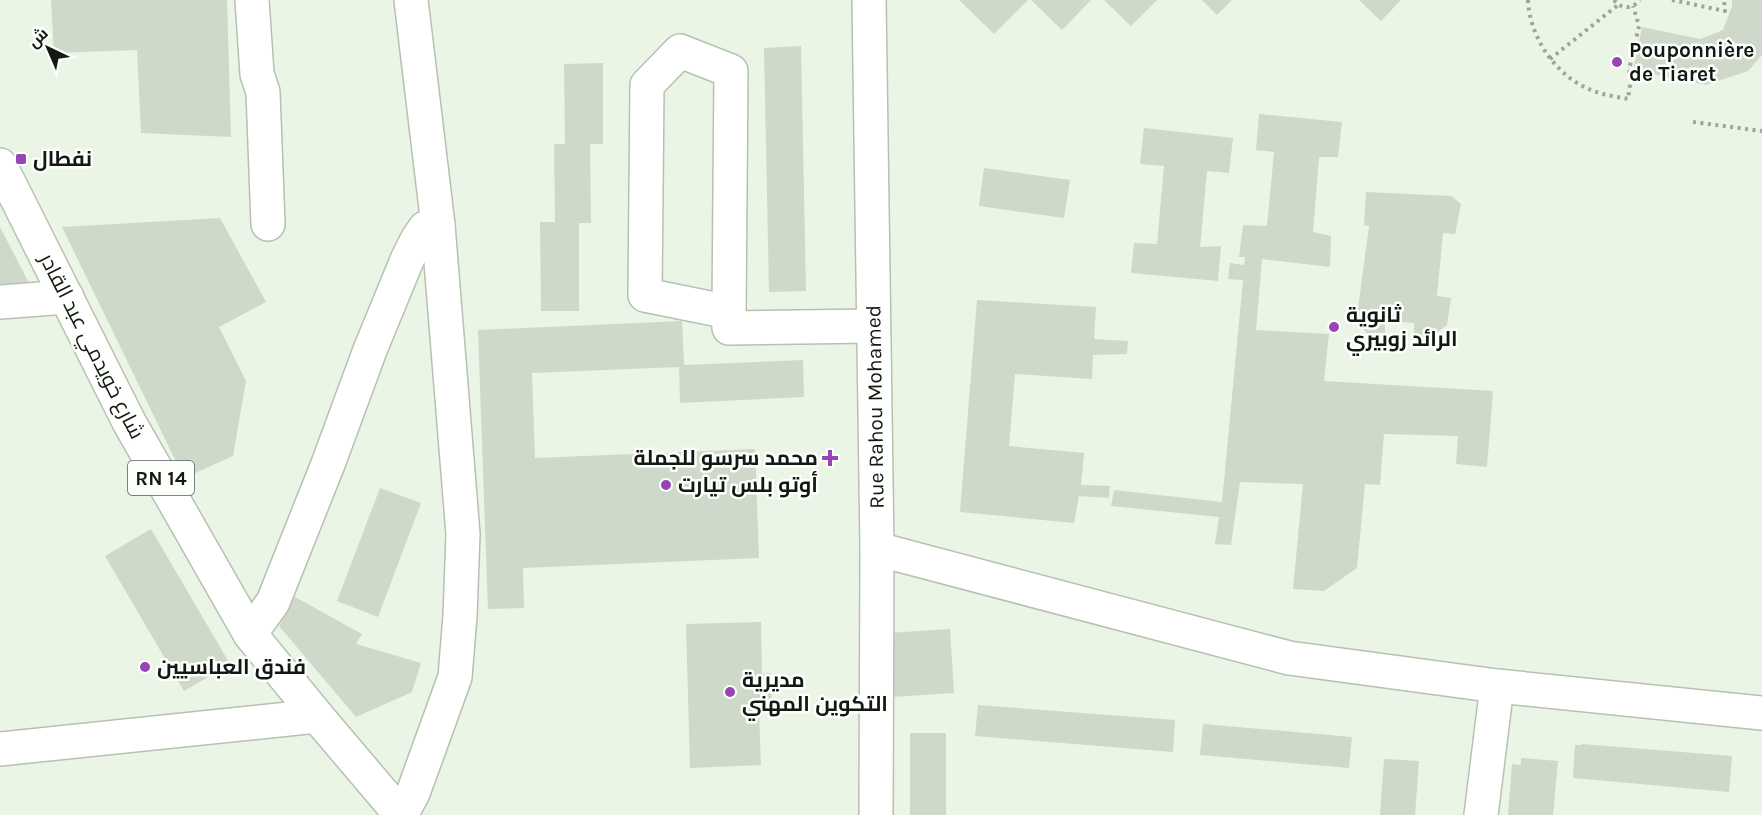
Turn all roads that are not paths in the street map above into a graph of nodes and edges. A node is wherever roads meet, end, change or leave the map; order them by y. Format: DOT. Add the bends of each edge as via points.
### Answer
graph roads {
  1 [pos="252,0"];
  2 [pos="411,0"];
  3 [pos="869,0"];
  4 [pos="0,165"];
  5 [pos="268,224"];
  6 [pos="438,225"];
  7 [pos="67,297"];
  8 [pos="0,302"];
  9 [pos="729,312"];
  10 [pos="873,326"];
  11 [pos="877,549"];
  12 [pos="250,634"];
  13 [pos="1497,686"];
  14 [pos="1762,713"];
  15 [pos="317,716"];
  16 [pos="0,749"];
  17 [pos="401,815"];
  18 [pos="876,815"];
  19 [pos="1481,815"];
  1 -- 5 [label="street" via="257,74 263,92"];
  2 -- 6 [label="street"];
  3 -- 10 [label="street, Rue Rahou Mohamed"];
  4 -- 7 [label="street, شارع خويدمي عبد القادر / RN 14"];
  6 -- 12 [label="street" via="425,228 407,260 273,602"];
  6 -- 17 [label="street" via="463,534 460,616 455,677 413,793"];
  7 -- 8 [label="street"];
  7 -- 12 [label="street, شارع خويدمي عبد القادر / RN 14" via="129,422"];
  9 -- 9 [label="street" via="731,71 680,51 647,85 645,295"];
  9 -- 10 [label="street" via="729,328"];
  10 -- 11 [label="street, Rue Rahou Mohamed"];
  11 -- 13 [label="street" via="1288,658"];
  11 -- 18 [label="street, Rue Rahou Mohamed"];
  12 -- 15 [label="street, شارع خويدمي عبد القادر / RN 14"];
  13 -- 14 [label="street"];
  13 -- 19 [label="street"];
  15 -- 16 [label="street"];
  15 -- 17 [label="street, شارع خويدمي عبد القادر / RN 14"];
}
